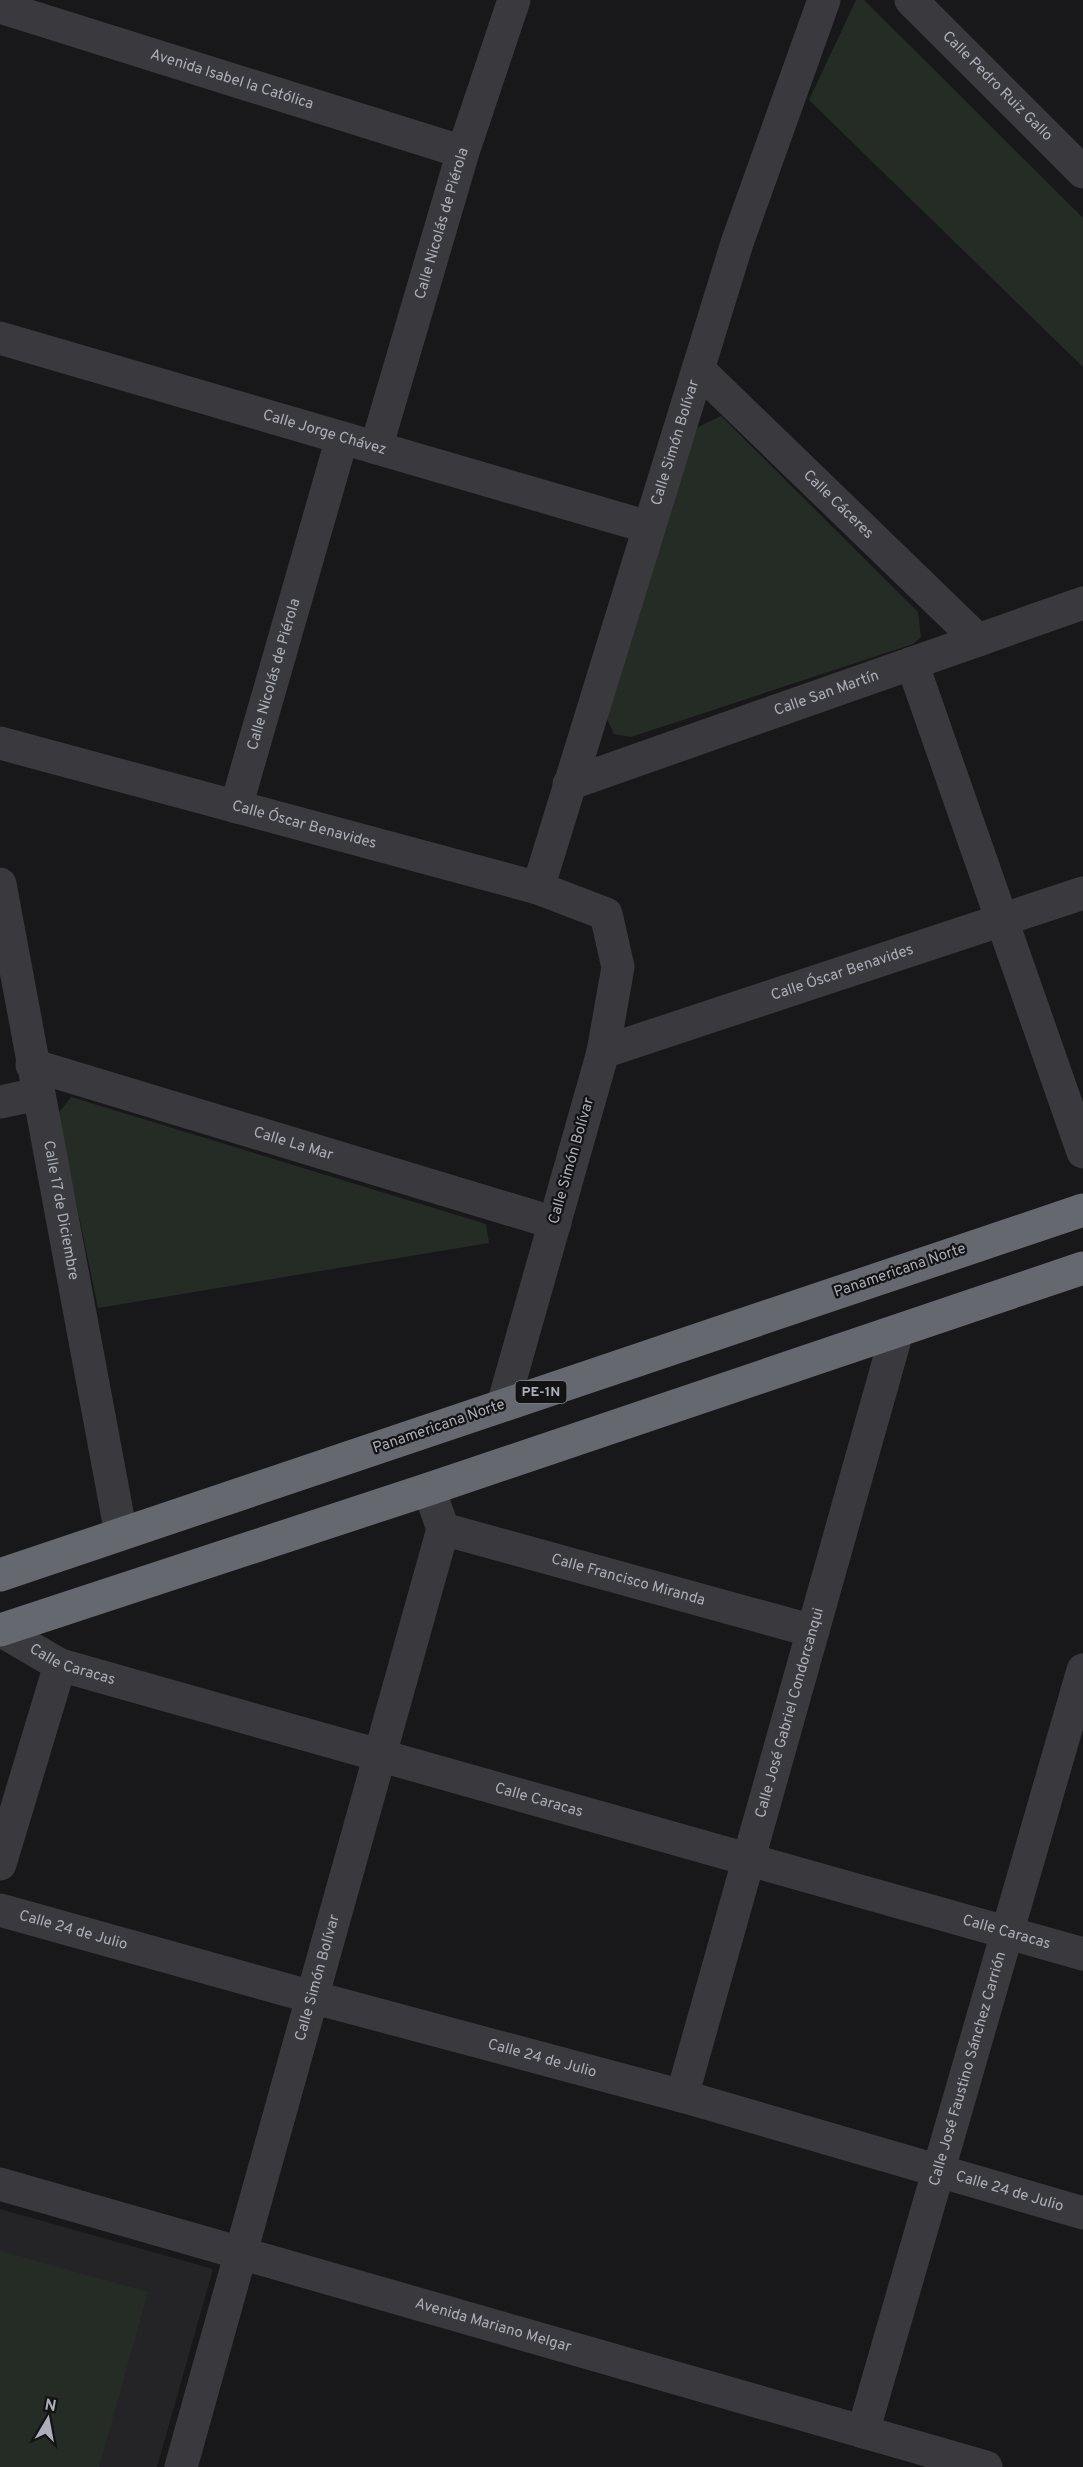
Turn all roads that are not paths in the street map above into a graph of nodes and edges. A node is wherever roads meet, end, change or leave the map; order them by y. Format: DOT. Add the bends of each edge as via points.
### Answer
graph roads {
  1 [pos="514,0"];
  2 [pos="824,0"];
  3 [pos="911,0"];
  4 [pos="0,7"];
  5 [pos="463,152"];
  6 [pos="1083,172"];
  7 [pos="0,338"];
  8 [pos="698,369"];
  9 [pos="342,438"];
  10 [pos="376,448"];
  11 [pos="648,527"];
  12 [pos="1083,603"];
  13 [pos="978,640"];
  14 [pos="912,663"];
  15 [pos="0,743"];
  16 [pos="569,784"];
  17 [pos="236,807"];
  18 [pos="0,884"];
  19 [pos="538,888"];
  20 [pos="1083,893"];
  21 [pos="606,914"];
  22 [pos="1002,920"];
  23 [pos="603,1052"];
  24 [pos="35,1080"];
  25 [pos="0,1102"];
  26 [pos="1083,1152"];
  27 [pos="1083,1210"];
  28 [pos="555,1223"];
  29 [pos="1083,1268"];
  30 [pos="897,1332"];
  31 [pos="503,1405"];
  32 [pos="429,1489"];
  33 [pos="443,1529"];
  34 [pos="121,1534"];
  35 [pos="0,1575"];
  36 [pos="0,1630"];
  37 [pos="813,1631"];
  38 [pos="60,1665"];
  39 [pos="1083,1670"];
  40 [pos="380,1755"];
  41 [pos="748,1859"];
  42 [pos="0,1864"];
  43 [pos="0,1910"];
  44 [pos="1007,1932"];
  45 [pos="1083,1954"];
  46 [pos="312,1997"];
  47 [pos="682,2096"];
  48 [pos="937,2173"];
  49 [pos="0,2184"];
  50 [pos="1083,2214"];
  51 [pos="241,2253"];
  52 [pos="863,2432"];
  53 [pos="181,2467"];
  54 [pos="986,2467"];
  1 -- 5 [label="street, Calle Nicolás de Piérola"];
  2 -- 8 [label="street, Calle Simón Bolívar" via="737,243"];
  3 -- 6 [label="street, Calle Pedro Ruiz Gallo"];
  4 -- 5 [label="street, Avenida Isabel la Católica"];
  5 -- 10 [label="street, Calle Nicolás de Piérola"];
  7 -- 9 [label="street, Calle Jorge Chávez"];
  8 -- 11 [label="street, Calle Simón Bolívar"];
  8 -- 13 [label="street, Calle Cáceres"];
  9 -- 10 [label="street, Calle Jorge Chávez"];
  9 -- 17 [label="street, Calle Nicolás de Piérola"];
  10 -- 11 [label="street, Calle Jorge Chávez"];
  11 -- 16 [label="street, Calle Simón Bolívar"];
  12 -- 13 [label="street, Calle San Martín"];
  13 -- 14 [label="street, Calle San Martín"];
  14 -- 16 [label="street, Calle San Martín"];
  14 -- 22 [label="street"];
  15 -- 17 [label="street, Calle Óscar Benavides"];
  16 -- 19 [label="street, Calle Simón Bolívar"];
  17 -- 19 [label="street, Calle Óscar Benavides"];
  18 -- 24 [label="street, Calle 17 de Diciembre"];
  19 -- 21 [label="street, Calle Óscar Benavides"];
  20 -- 22 [label="street, Calle Óscar Benavides"];
  21 -- 23 [label="street, Calle Simón Bolívar" via="618,967"];
  22 -- 23 [label="street, Calle Óscar Benavides"];
  22 -- 26 [label="street"];
  23 -- 28 [label="street, Calle Simón Bolívar"];
  24 -- 25 [label="street, Calle La Mar"];
  24 -- 28 [label="street, Calle La Mar"];
  24 -- 34 [label="street, Calle 17 de Diciembre"];
  27 -- 31 [label="highway, Panamericana Norte / PE-1N"];
  28 -- 31 [label="street, Calle Simón Bolívar"];
  29 -- 30 [label="highway"];
  30 -- 32 [label="highway"];
  30 -- 37 [label="street, Calle José Gabriel Condorcanqui"];
  31 -- 34 [label="highway, Panamericana Norte / PE-1N"];
  32 -- 33 [label="street"];
  32 -- 36 [label="highway"];
  33 -- 37 [label="street, Calle Francisco Miranda"];
  33 -- 40 [label="street, Calle Simón Bolívar"];
  34 -- 35 [label="highway, Panamericana Norte / PE-1N"];
  36 -- 38 [label="street, Calle Caracas"];
  37 -- 41 [label="street, Calle José Gabriel Condorcanqui"];
  38 -- 40 [label="street, Calle Caracas"];
  38 -- 42 [label="street"];
  39 -- 44 [label="street, Calle José Faustino Sánchez Carrión"];
  40 -- 41 [label="street, Calle Caracas"];
  40 -- 46 [label="street, Calle Simón Bolívar"];
  41 -- 44 [label="street, Calle Caracas"];
  41 -- 47 [label="street, Calle José Gabriel Condorcanqui"];
  43 -- 46 [label="street, Calle 24 de Julio"];
  44 -- 45 [label="street, Calle Caracas"];
  44 -- 48 [label="street, Calle José Faustino Sánchez Carrión"];
  46 -- 47 [label="street, Calle 24 de Julio"];
  46 -- 51 [label="street, Calle Simón Bolívar"];
  47 -- 48 [label="street, Calle 24 de Julio"];
  48 -- 50 [label="street, Calle 24 de Julio"];
  48 -- 52 [label="street, Calle José Faustino Sánchez Carrión"];
  49 -- 51 [label="street, Avenida Mariano Melgar"];
  51 -- 52 [label="street, Avenida Mariano Melgar"];
  51 -- 53 [label="street, Calle Simón Bolívar"];
  52 -- 54 [label="street, Avenida Mariano Melgar"];
}
